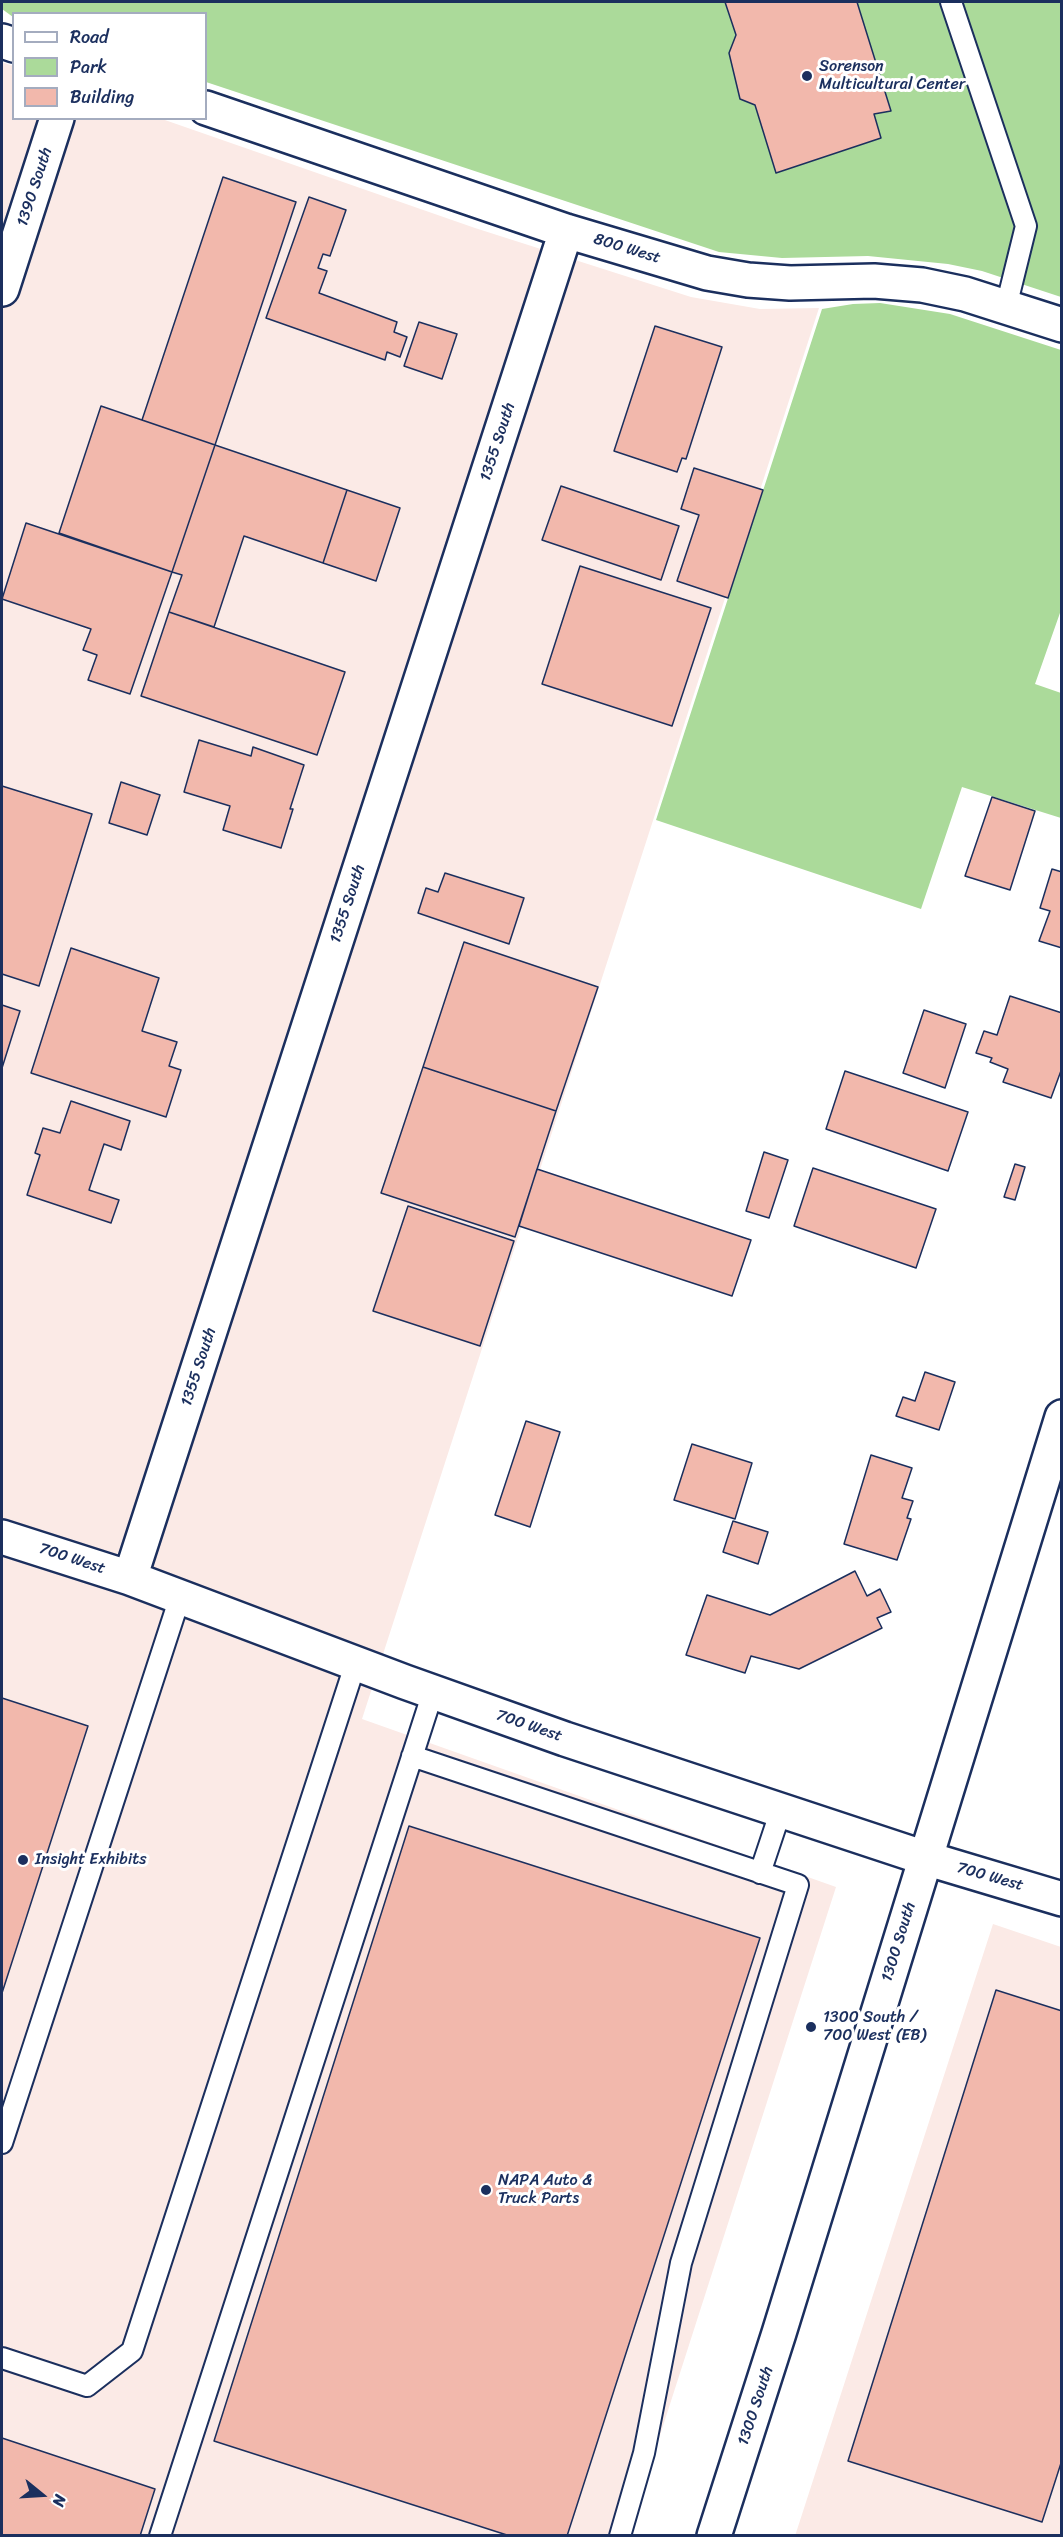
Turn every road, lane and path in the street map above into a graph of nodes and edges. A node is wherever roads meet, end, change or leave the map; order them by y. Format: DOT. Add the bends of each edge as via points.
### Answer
graph roads {
  1 [pos="951,2"];
  2 [pos="207,108"];
  3 [pos="56,120"];
  4 [pos="566,231"];
  5 [pos="2,289"];
  6 [pos="1006,307"];
  7 [pos="1062,325"];
  8 [pos="1062,1417"];
  9 [pos="2,1536"];
  10 [pos="130,1578"];
  11 [pos="180,1596"];
  12 [pos="356,1662"];
  13 [pos="433,1692"];
  14 [pos="412,1756"];
  15 [pos="781,1810"];
  16 [pos="925,1858"];
  17 [pos="760,1873"];
  18 [pos="1062,1899"];
  19 [pos="2,2143"];
  20 [pos="2,2358"];
  21 [pos="160,2535"];
  22 [pos="620,2535"];
  23 [pos="714,2535"];
  1 -- 6 [label="lane" via="1026,226"];
  2 -- 4 [label="street, 800 West"];
  3 -- 5 [label="street, 1390 South"];
  4 -- 6 [label="street, 800 West" via="707,273 790,283 874,281 922,285"];
  4 -- 10 [label="street, 1355 South"];
  6 -- 7 [label="street, 800 West"];
  8 -- 16 [label="street, 1300 South"];
  9 -- 10 [label="street, 700 West"];
  10 -- 11 [label="street, 700 West"];
  11 -- 12 [label="street, 700 West"];
  11 -- 19 [label="lane"];
  12 -- 13 [label="street, 700 West"];
  12 -- 20 [label="lane" via="132,2351 87,2386"];
  13 -- 14 [label="lane"];
  13 -- 15 [label="street, 700 West"];
  14 -- 17 [label="lane"];
  14 -- 21 [label="lane"];
  15 -- 16 [label="street, 700 West"];
  15 -- 17 [label="lane"];
  16 -- 18 [label="street, 700 West"];
  16 -- 23 [label="street, 1300 South"];
  17 -- 22 [label="lane" via="798,1885 681,2263 644,2453"];
}
